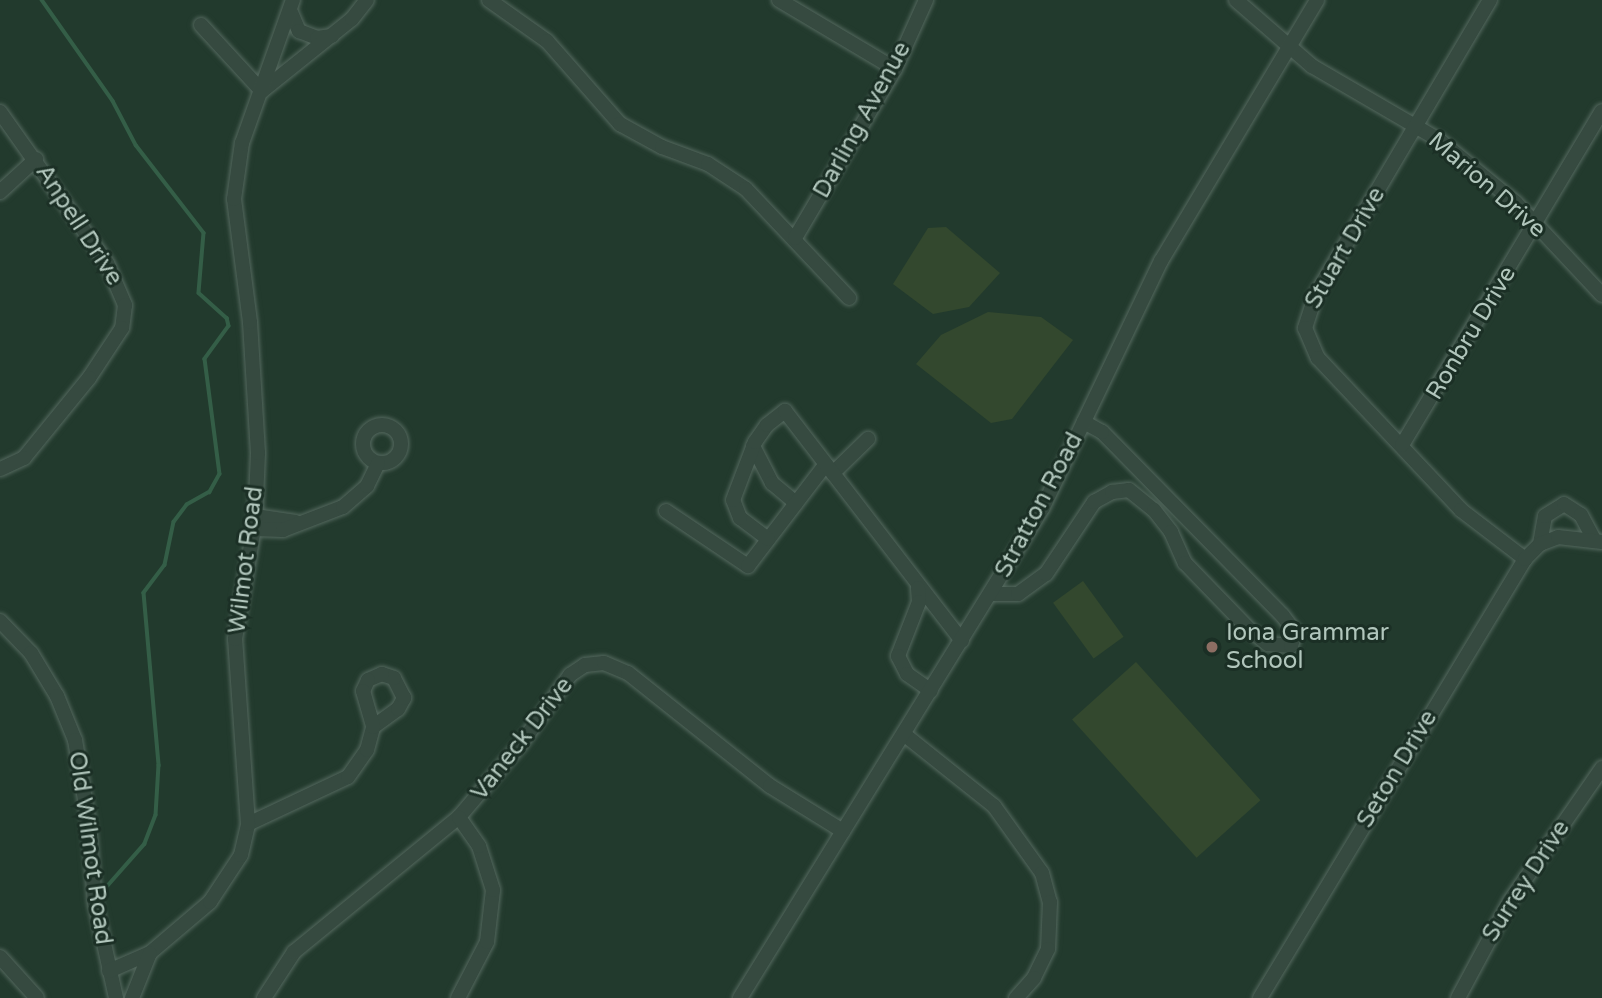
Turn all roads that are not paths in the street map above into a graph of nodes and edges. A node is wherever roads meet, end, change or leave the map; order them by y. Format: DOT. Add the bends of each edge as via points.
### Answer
graph roads {
  1 [pos="367,0"];
  2 [pos="489,0"];
  3 [pos="779,0"];
  4 [pos="926,0"];
  5 [pos="1236,0"];
  6 [pos="1317,0"];
  7 [pos="1490,0"];
  8 [pos="291,5"];
  9 [pos="201,25"];
  10 [pos="332,36"];
  11 [pos="1288,46"];
  12 [pos="895,69"];
  13 [pos="262,91"];
  14 [pos="1602,111"];
  15 [pos="0,112"];
  16 [pos="1416,126"];
  17 [pos="36,159"];
  18 [pos="0,192"];
  19 [pos="1536,225"];
  20 [pos="795,238"];
  21 [pos="1602,295"];
  22 [pos="849,298"];
  23 [pos="1084,422"];
  24 [pos="868,439"];
  25 [pos="1402,445"];
  26 [pos="753,446"];
  27 [pos="378,463"];
  28 [pos="830,468"];
  29 [pos="0,469"];
  30 [pos="796,503"];
  31 [pos="666,511"];
  32 [pos="1186,519"];
  33 [pos="255,523"];
  34 [pos="1171,532"];
  35 [pos="768,539"];
  36 [pos="1598,540"];
  37 [pos="1540,544"];
  38 [pos="1525,559"];
  39 [pos="918,587"];
  40 [pos="991,594"];
  41 [pos="0,621"];
  42 [pos="962,641"];
  43 [pos="931,691"];
  44 [pos="373,727"];
  45 [pos="905,734"];
  46 [pos="1602,768"];
  47 [pos="459,817"];
  48 [pos="248,824"];
  49 [pos="843,831"];
  50 [pos="150,953"];
  51 [pos="0,957"];
  52 [pos="108,971"];
  53 [pos="37,998"];
  54 [pos="116,998"];
  55 [pos="132,998"];
  56 [pos="264,998"];
  57 [pos="458,998"];
  58 [pos="740,998"];
  59 [pos="1016,998"];
  60 [pos="1261,998"];
  61 [pos="1458,998"];
  1 -- 10 [label="street"];
  2 -- 20 [label="street" via="547,41 620,124 727,175"];
  3 -- 12 [label="street"];
  4 -- 12 [label="street, Darling Avenue"];
  5 -- 11 [label="street, Marion Drive"];
  6 -- 11 [label="street, Stratton Road"];
  7 -- 16 [label="street, Stuart Drive"];
  8 -- 10 [label="street" via="299,31 317,38"];
  8 -- 13 [label="street, Wilmot Road"];
  9 -- 13 [label="street"];
  10 -- 13 [label="street"];
  11 -- 16 [label="street, Marion Drive" via="1312,66"];
  11 -- 23 [label="street, Stratton Road" via="1161,261"];
  12 -- 20 [label="street, Darling Avenue"];
  13 -- 33 [label="street, Wilmot Road" via="242,143 234,200 251,334 258,453"];
  14 -- 19 [label="street, Ronbru Drive"];
  15 -- 17 [label="street, Anpell Drive"];
  16 -- 19 [label="street, Marion Drive" via="1439,140"];
  16 -- 25 [label="street, Stuart Drive" via="1316,294 1306,328 1318,358"];
  17 -- 18 [label="street"];
  17 -- 29 [label="street, Anpell Drive" via="107,263 125,304 122,328 89,378 24,457"];
  19 -- 21 [label="street, Marion Drive"];
  19 -- 25 [label="street, Ronbru Drive"];
  20 -- 22 [label="street"];
  23 -- 32 [label="street" via="1102,432"];
  23 -- 40 [label="street, Stratton Road" via="1043,507"];
  24 -- 28 [label="street"];
  25 -- 38 [label="street, Stuart Drive" via="1482,530"];
  26 -- 28 [label="street" via="767,425 785,411"];
  26 -- 30 [label="street" via="772,483"];
  26 -- 35 [label="street" via="733,500 740,518"];
  27 -- 33 [label="street" via="370,482 354,499 323,516"];
  28 -- 30 [label="street"];
  28 -- 39 [label="street"];
  30 -- 35 [label="street"];
  31 -- 35 [label="street" via="748,566"];
  32 -- 34 [label="street"];
  32 -- 34 [label="street" via="1293,627 1291,646 1268,644 1250,630 1185,563"];
  33 -- 48 [label="street, Wilmot Road" via="235,639"];
  34 -- 40 [label="street" via="1138,494 1112,492 1085,512 1046,574 1018,594"];
  36 -- 37 [label="street, Seton Drive" via="1558,537"];
  36 -- 37 [label="street, Seton Drive" via="1581,515 1563,504 1545,516"];
  37 -- 38 [label="street, Seton Drive"];
  38 -- 60 [label="street, Seton Drive"];
  39 -- 42 [label="street"];
  39 -- 43 [label="street" via="919,603 898,656 907,674"];
  40 -- 42 [label="street, Stratton Road"];
  41 -- 52 [label="street, Old Wilmot Road" via="31,653 57,696 75,740"];
  42 -- 43 [label="street, Stratton Road"];
  43 -- 45 [label="street, Stratton Road"];
  44 -- 48 [label="street" via="367,750 348,777"];
  45 -- 49 [label="street, Stratton Road"];
  45 -- 59 [label="street" via="994,806 1042,873 1050,902 1048,949 1034,978"];
  46 -- 61 [label="street, Surrey Drive" via="1510,901"];
  47 -- 49 [label="street, Vaneck Drive" via="521,744 570,675 585,665 604,663 628,673 770,786"];
  47 -- 56 [label="street, Vaneck Drive" via="294,952"];
  47 -- 57 [label="street" via="479,846 493,890 487,942"];
  48 -- 50 [label="street, Wilmot Road" via="240,855 224,886"];
  49 -- 58 [label="street, Stratton Road"];
  50 -- 52 [label="street, Wilmot Road"];
  50 -- 55 [label="street, Wilmot Road"];
  51 -- 53 [label="street"];
  52 -- 54 [label="street"];
}
